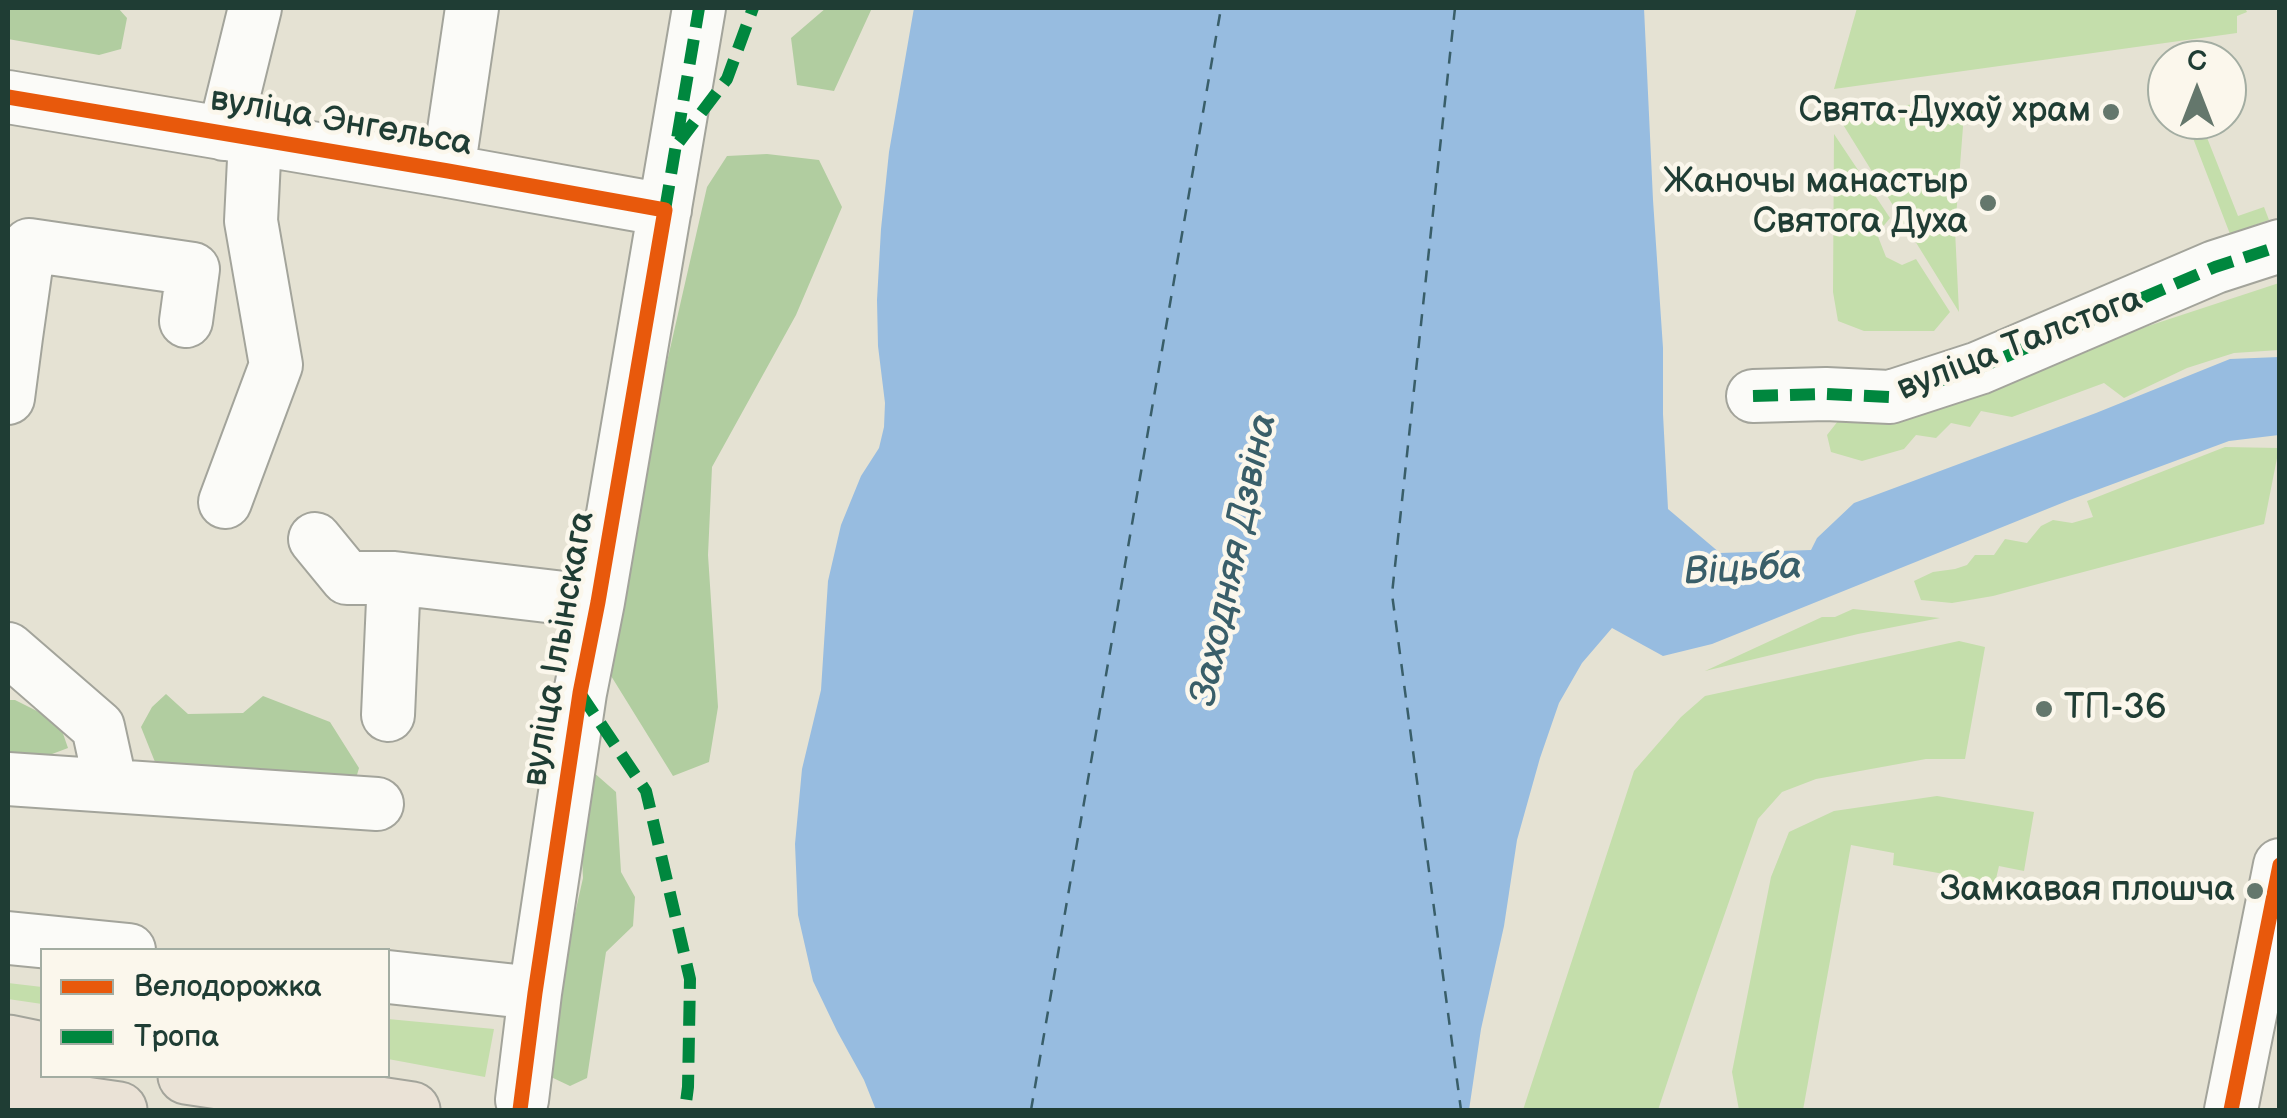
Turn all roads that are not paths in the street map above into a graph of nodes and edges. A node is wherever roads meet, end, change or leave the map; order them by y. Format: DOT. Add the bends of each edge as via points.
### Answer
graph roads {
  1 [pos="255,8"];
  2 [pos="472,8"];
  3 [pos="699,8"];
  4 [pos="8,98"];
  5 [pos="239,136"];
  6 [pos="448,171"];
  7 [pos="664,210"];
  8 [pos="2280,246"];
  9 [pos="186,321"];
  10 [pos="12,337"];
  11 [pos="1753,396"];
  12 [pos="8,398"];
  13 [pos="226,502"];
  14 [pos="315,540"];
  15 [pos="394,578"];
  16 [pos="598,602"];
  17 [pos="8,649"];
  18 [pos="388,715"];
  19 [pos="8,779"];
  20 [pos="111,786"];
  21 [pos="377,804"];
  22 [pos="2280,865"];
  23 [pos="8,938"];
  24 [pos="108,948"];
  25 [pos="390,977"];
  26 [pos="535,994"];
  27 [pos="8,1044"];
  28 [pos="40,1050"];
  29 [pos="199,1078"];
  30 [pos="8,1094"];
  31 [pos="522,1100"];
  32 [pos="401,1109"];
  33 [pos="119,1110"];
  34 [pos="2232,1110"];
  1 -- 5 [label="street"];
  2 -- 6 [label="street"];
  3 -- 7 [label="street, вуліца Ільінскага"];
  4 -- 5 [label="street, вуліца Энгельса"];
  5 -- 6 [label="street, вуліца Энгельса"];
  5 -- 13 [label="street" via="276,365"];
  6 -- 7 [label="street, вуліца Энгельса"];
  7 -- 16 [label="street, вуліца Ільінскага"];
  8 -- 11 [label="street, вуліца Талстога" via="1979,368 1890,397"];
  9 -- 10 [label="street" via="193,269 29,245"];
  10 -- 12 [label="street"];
  14 -- 15 [label="street" via="347,578"];
  15 -- 16 [label="street"];
  15 -- 18 [label="street"];
  16 -- 26 [label="street, вуліца Ільінскага"];
  17 -- 20 [label="street" via="98,727"];
  19 -- 20 [label="street"];
  20 -- 21 [label="street"];
  22 -- 34 [label="street"];
  23 -- 24 [label="street"];
  25 -- 26 [label="street"];
  26 -- 31 [label="street, вуліца Ільінскага"];
  27 -- 28 [label="main road"];
  29 -- 32 [label="main road"];
  30 -- 33 [label="main road"];
}
